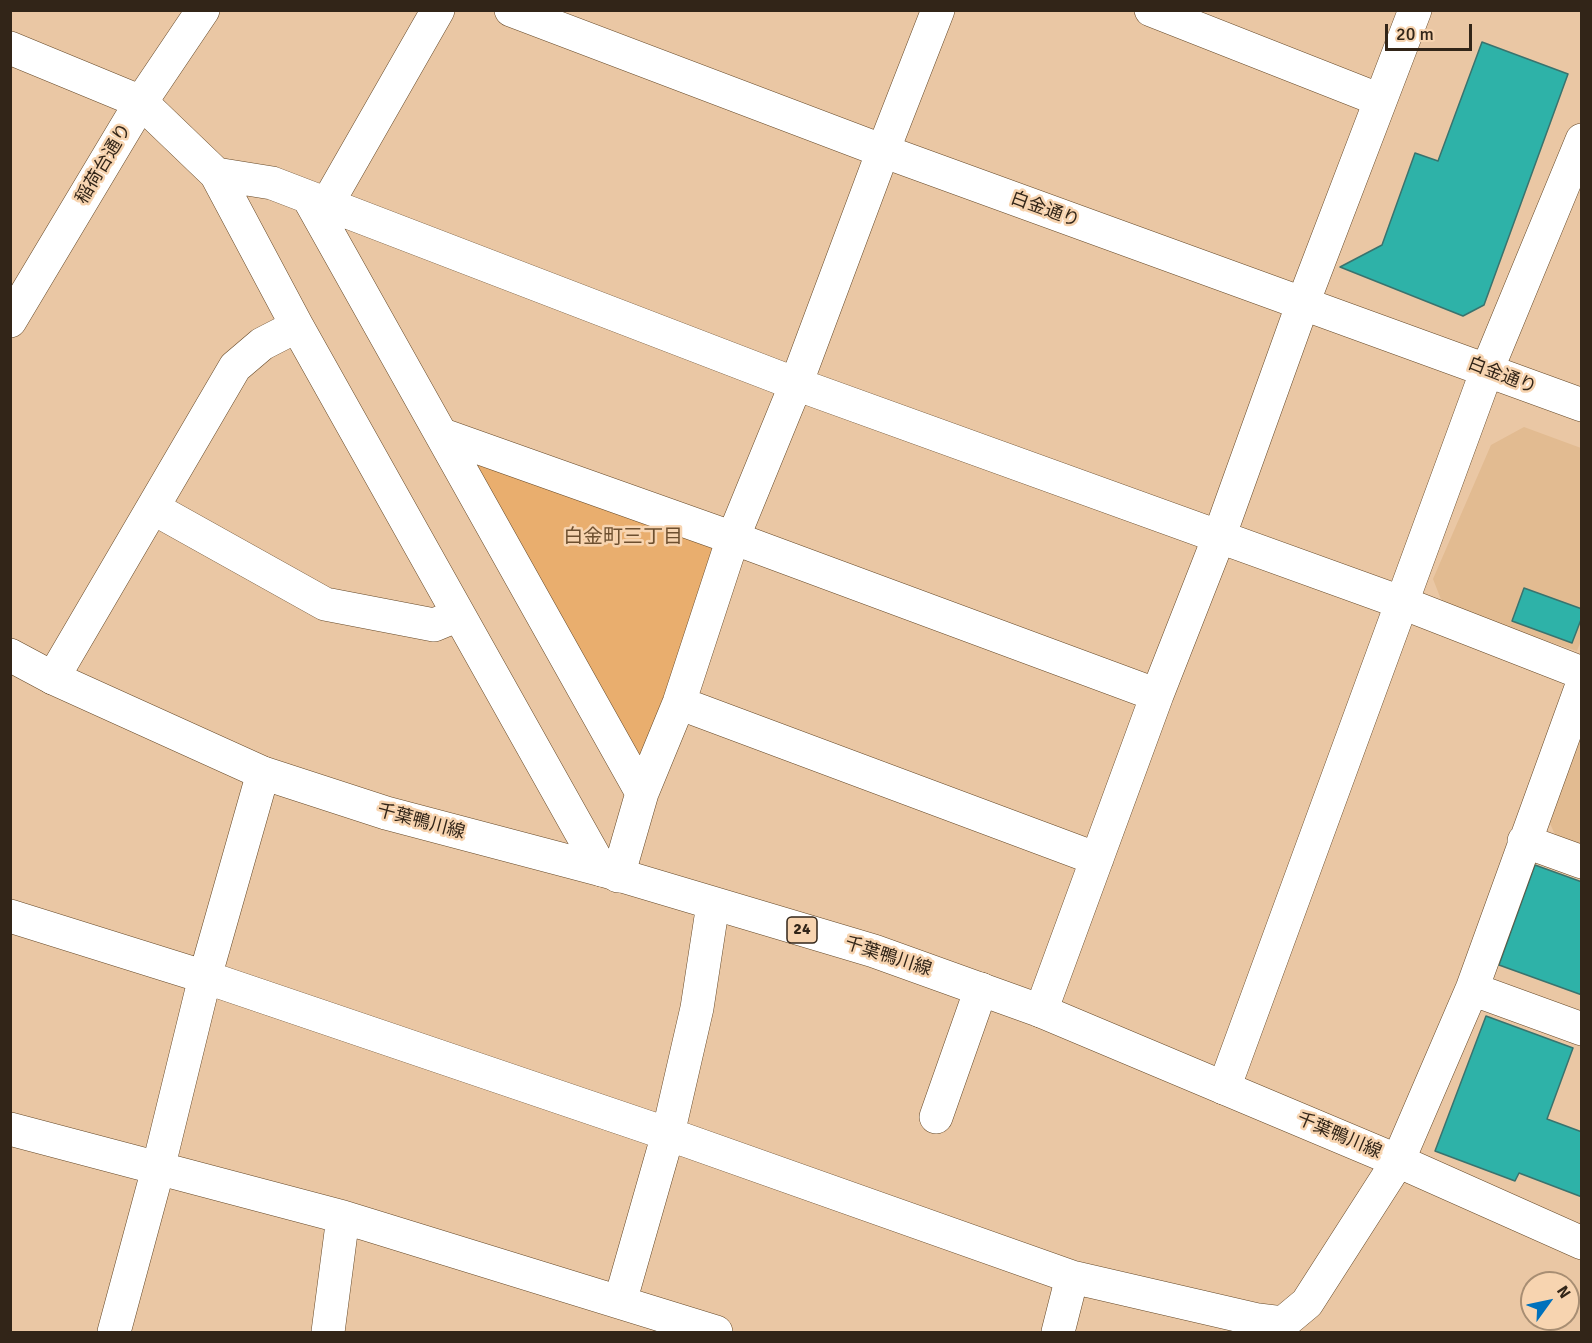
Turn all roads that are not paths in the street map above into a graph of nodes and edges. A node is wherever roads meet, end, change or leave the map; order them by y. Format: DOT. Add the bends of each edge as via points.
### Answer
graph roads {
  1 [pos="203,10"];
  2 [pos="438,10"];
  3 [pos="511,10"];
  4 [pos="938,10"];
  5 [pos="1151,10"];
  6 [pos="1415,10"];
  7 [pos="10,48"];
  8 [pos="1380,100"];
  9 [pos="141,102"];
  10 [pos="1581,140"];
  11 [pos="883,151"];
  12 [pos="216,174"];
  13 [pos="317,200"];
  14 [pos="1303,303"];
  15 [pos="10,321"];
  16 [pos="297,326"];
  17 [pos="1487,369"];
  18 [pos="796,384"];
  19 [pos="1581,405"];
  20 [pos="442,435"];
  21 [pos="153,508"];
  22 [pos="1219,537"];
  23 [pos="733,538"];
  24 [pos="1400,602"];
  25 [pos="458,615"];
  26 [pos="10,656"];
  27 [pos="1581,673"];
  28 [pos="53,678"];
  29 [pos="1581,685"];
  30 [pos="1157,695"];
  31 [pos="679,703"];
  32 [pos="263,773"];
  33 [pos="642,793"];
  34 [pos="1524,841"];
  35 [pos="1096,859"];
  36 [pos="1581,862"];
  37 [pos="610,873"];
  38 [pos="713,904"];
  39 [pos="10,916"];
  40 [pos="205,977"];
  41 [pos="981,989"];
  42 [pos="1472,989"];
  43 [pos="1041,1011"];
  44 [pos="1581,1029"];
  45 [pos="1224,1088"];
  46 [pos="936,1117"];
  47 [pos="10,1129"];
  48 [pos="668,1134"];
  49 [pos="1398,1161"];
  50 [pos="158,1169"];
  51 [pos="343,1217"];
  52 [pos="1581,1243"];
  53 [pos="1072,1277"];
  54 [pos="620,1302"];
  55 [pos="1302,1323"];
  56 [pos="114,1332"];
  57 [pos="328,1332"];
  58 [pos="716,1332"];
  59 [pos="1058,1332"];
  1 -- 9 [label="street, 稲荷台通り"];
  2 -- 13 [label="street"];
  3 -- 11 [label="street, 白金通り"];
  4 -- 11 [label="street"];
  5 -- 8 [label="street"];
  6 -- 8 [label="street"];
  7 -- 9 [label="street"];
  8 -- 14 [label="street"];
  9 -- 12 [label="street"];
  9 -- 15 [label="street, 稲荷台通り"];
  10 -- 17 [label="street"];
  11 -- 14 [label="street, 白金通り"];
  11 -- 18 [label="street"];
  12 -- 13 [label="street" via="272,183"];
  12 -- 16 [label="street"];
  13 -- 18 [label="street"];
  13 -- 20 [label="street"];
  14 -- 17 [label="street, 白金通り"];
  14 -- 22 [label="street"];
  16 -- 21 [label="street" via="262,344 235,367"];
  16 -- 25 [label="street"];
  17 -- 19 [label="street, 白金通り"];
  17 -- 24 [label="street"];
  18 -- 22 [label="street"];
  18 -- 23 [label="street"];
  20 -- 23 [label="street"];
  20 -- 33 [label="street"];
  21 -- 25 [label="street" via="325,604 434,625"];
  21 -- 28 [label="street"];
  22 -- 24 [label="street"];
  22 -- 30 [label="street"];
  23 -- 30 [label="street"];
  23 -- 31 [label="street"];
  24 -- 27 [label="street"];
  24 -- 45 [label="street"];
  25 -- 37 [label="street"];
  26 -- 28 [label="street, 千葉鴨川線 / 24"];
  28 -- 32 [label="street, 千葉鴨川線 / 24"];
  29 -- 34 [label="street"];
  30 -- 35 [label="street"];
  31 -- 33 [label="street"];
  31 -- 35 [label="street"];
  32 -- 37 [label="street, 千葉鴨川線 / 24" via="386,813"];
  32 -- 40 [label="street"];
  33 -- 37 [label="street"];
  34 -- 36 [label="street"];
  34 -- 42 [label="street"];
  35 -- 43 [label="street"];
  37 -- 38 [label="street, 千葉鴨川線 / 24"];
  38 -- 41 [label="street, 千葉鴨川線 / 24" via="874,951"];
  38 -- 48 [label="street" via="697,1008"];
  39 -- 40 [label="street"];
  40 -- 48 [label="street"];
  40 -- 50 [label="street"];
  41 -- 43 [label="street, 千葉鴨川線 / 24"];
  41 -- 46 [label="street"];
  42 -- 44 [label="street"];
  42 -- 49 [label="street"];
  43 -- 45 [label="street, 千葉鴨川線 / 24"];
  45 -- 49 [label="street, 千葉鴨川線 / 24"];
  47 -- 50 [label="street"];
  48 -- 53 [label="street"];
  48 -- 54 [label="street"];
  49 -- 52 [label="street, 千葉鴨川線 / 24"];
  49 -- 55 [label="street" via="1307,1303"];
  50 -- 51 [label="street"];
  50 -- 56 [label="street"];
  51 -- 54 [label="street"];
  51 -- 57 [label="street"];
  53 -- 55 [label="street" via="1258,1320"];
  53 -- 59 [label="street"];
  54 -- 58 [label="street"];
}
